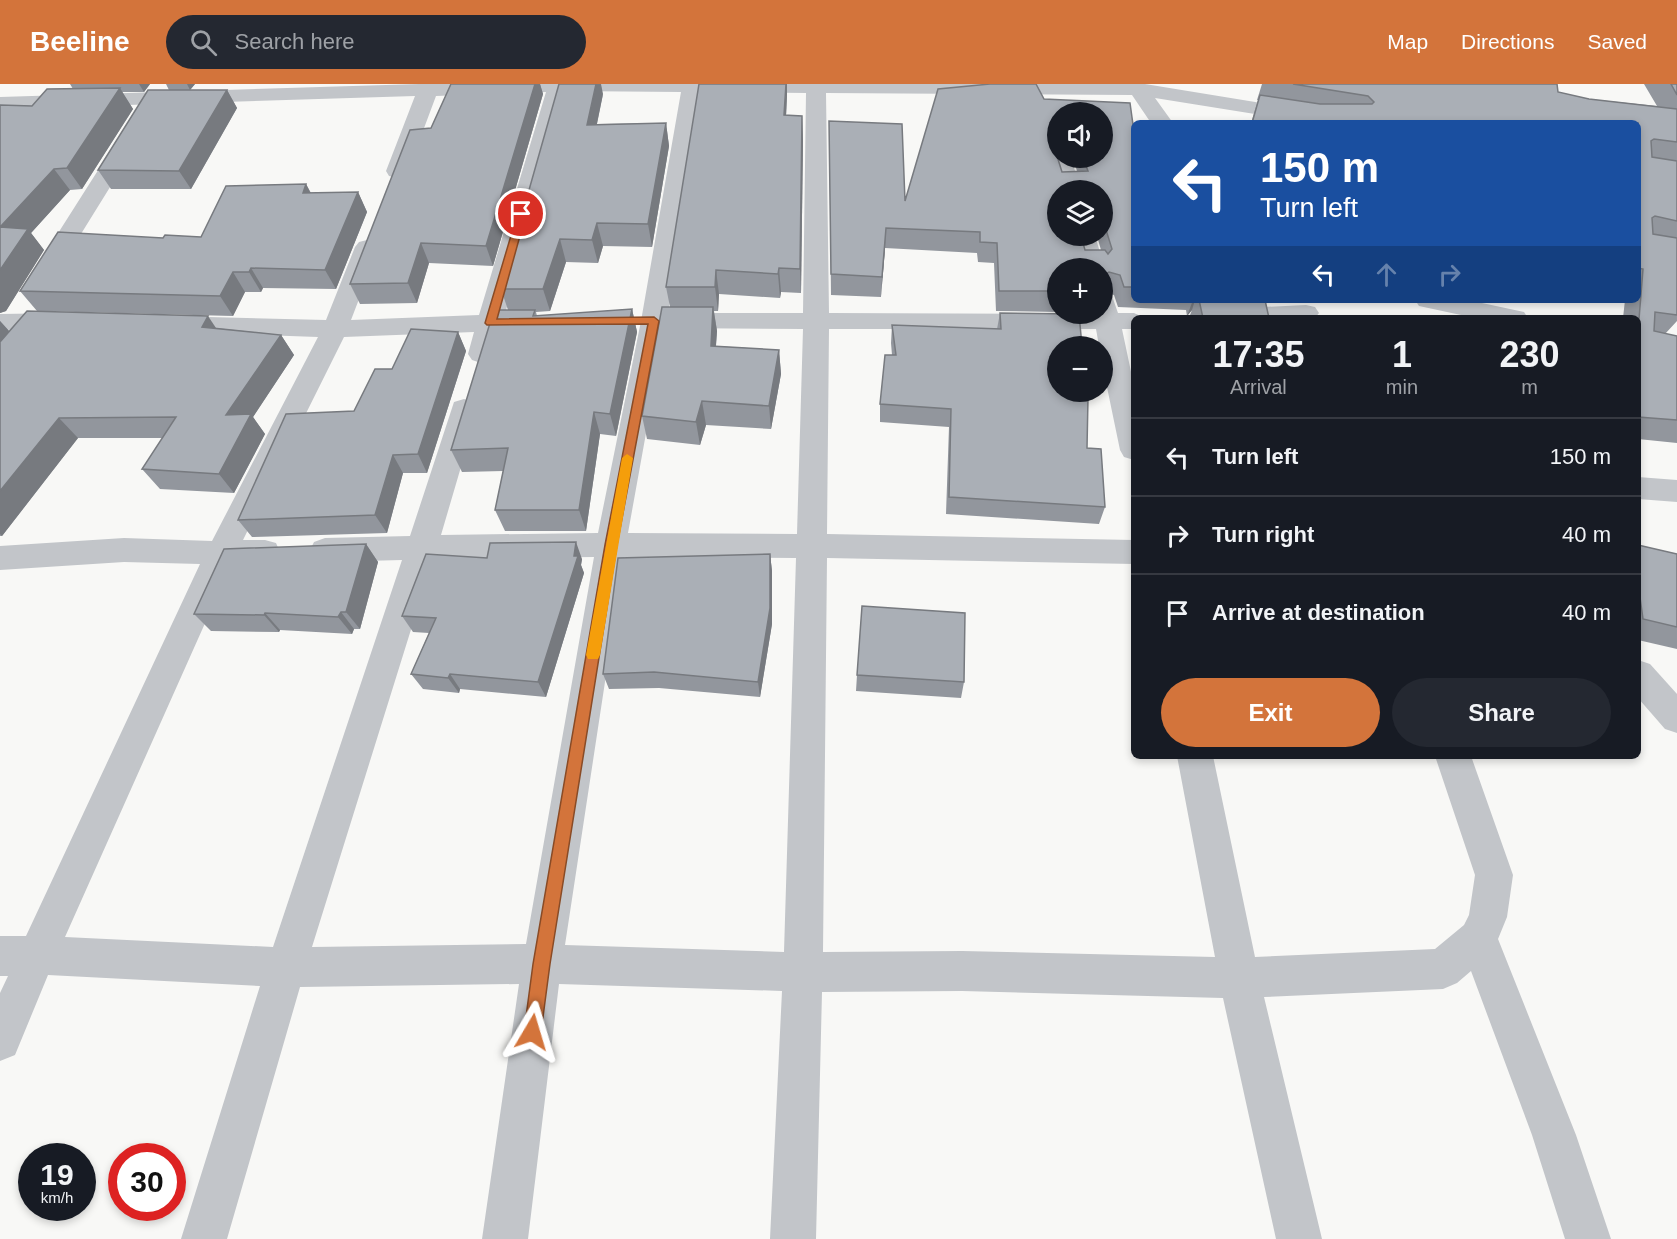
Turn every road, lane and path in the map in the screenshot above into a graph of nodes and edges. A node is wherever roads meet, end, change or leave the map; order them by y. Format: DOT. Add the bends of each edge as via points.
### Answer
graph roads {
  1 [pos="4,84"];
  2 [pos="557,84"];
  3 [pos="692,85"];
  4 [pos="816,85"];
  5 [pos="430,86"];
  6 [pos="1136,86"];
  7 [pos="0,90"];
  8 [pos="271,90"];
  9 [pos="157,92"];
  10 [pos="0,103"];
  11 [pos="1160,120"];
  12 [pos="1334,120"];
  13 [pos="1442,303"];
  14 [pos="1304,310"];
  15 [pos="23,311"];
  16 [pos="1115,315"];
  17 [pos="1240,315"];
  18 [pos="1500,315"];
  19 [pos="642,321"];
  20 [pos="816,321"];
  21 [pos="85,322"];
  22 [pos="537,322"];
  23 [pos="491,323"];
  24 [pos="144,324"];
  25 [pos="335,329"];
  26 [pos="15,347"];
  27 [pos="1131,429"];
  28 [pos="1641,488"];
  29 [pos="1677,491"];
  30 [pos="611,545"];
  31 [pos="812,545"];
  32 [pos="422,546"];
  33 [pos="1131,552"];
  34 [pos="221,554"];
  35 [pos="0,558"];
  36 [pos="1641,677"];
  37 [pos="1677,718"];
  38 [pos="1196,759"];
  39 [pos="1454,759"];
  40 [pos="1478,939"];
  41 [pos="18,955"];
  42 [pos="542,964"];
  43 [pos="286,967"];
  44 [pos="803,972"];
  45 [pos="1239,978"];
  46 [pos="0,1040"];
  47 [pos="204,1239"];
  48 [pos="505,1239"];
  49 [pos="793,1239"];
  50 [pos="1299,1239"];
  51 [pos="1588,1239"];
  1 -- 7 [label="street"];
  2 -- 3 [label="street"];
  2 -- 5 [label="street"];
  2 -- 23 [label="street"];
  3 -- 4 [label="street"];
  3 -- 19 [label="street"];
  4 -- 6 [label="street"];
  4 -- 20 [label="street"];
  5 -- 8 [label="street"];
  5 -- 25 [label="street"];
  6 -- 11 [label="street"];
  6 -- 12 [label="street"];
  8 -- 9 [label="street"];
  9 -- 10 [label="street"];
  9 -- 15 [label="street"];
  13 -- 18 [label="street"];
  14 -- 17 [label="street"];
  15 -- 21 [label="street"];
  15 -- 26 [label="street"];
  16 -- 20 [label="street"];
  16 -- 27 [label="street"];
  19 -- 20 [label="street"];
  19 -- 30 [label="street"];
  20 -- 31 [label="street"];
  22 -- 23 [label="street"];
  23 -- 25 [label="street"];
  23 -- 32 [label="street"];
  24 -- 25 [label="street"];
  25 -- 34 [label="street"];
  28 -- 29 [label="street"];
  30 -- 31 [label="street"];
  30 -- 32 [label="street"];
  30 -- 42 [label="street"];
  31 -- 33 [label="street"];
  31 -- 44 [label="street"];
  32 -- 34 [label="street"];
  32 -- 43 [label="street"];
  34 -- 35 [label="street" via="124,550"];
  34 -- 41 [label="street"];
  36 -- 37 [label="street"];
  38 -- 45 [label="street"];
  39 -- 40 [label="street" via="1494,875 1488,917"];
  40 -- 45 [label="street" via="1443,969"];
  40 -- 51 [label="street" via="1554,1135"];
  41 -- 43 [label="street"];
  41 -- 46 [label="street"];
  42 -- 43 [label="street"];
  42 -- 44 [label="street"];
  42 -- 48 [label="street"];
  43 -- 47 [label="street"];
  44 -- 45 [label="street" via="962,971"];
  44 -- 49 [label="street"];
  45 -- 50 [label="street"];
}
